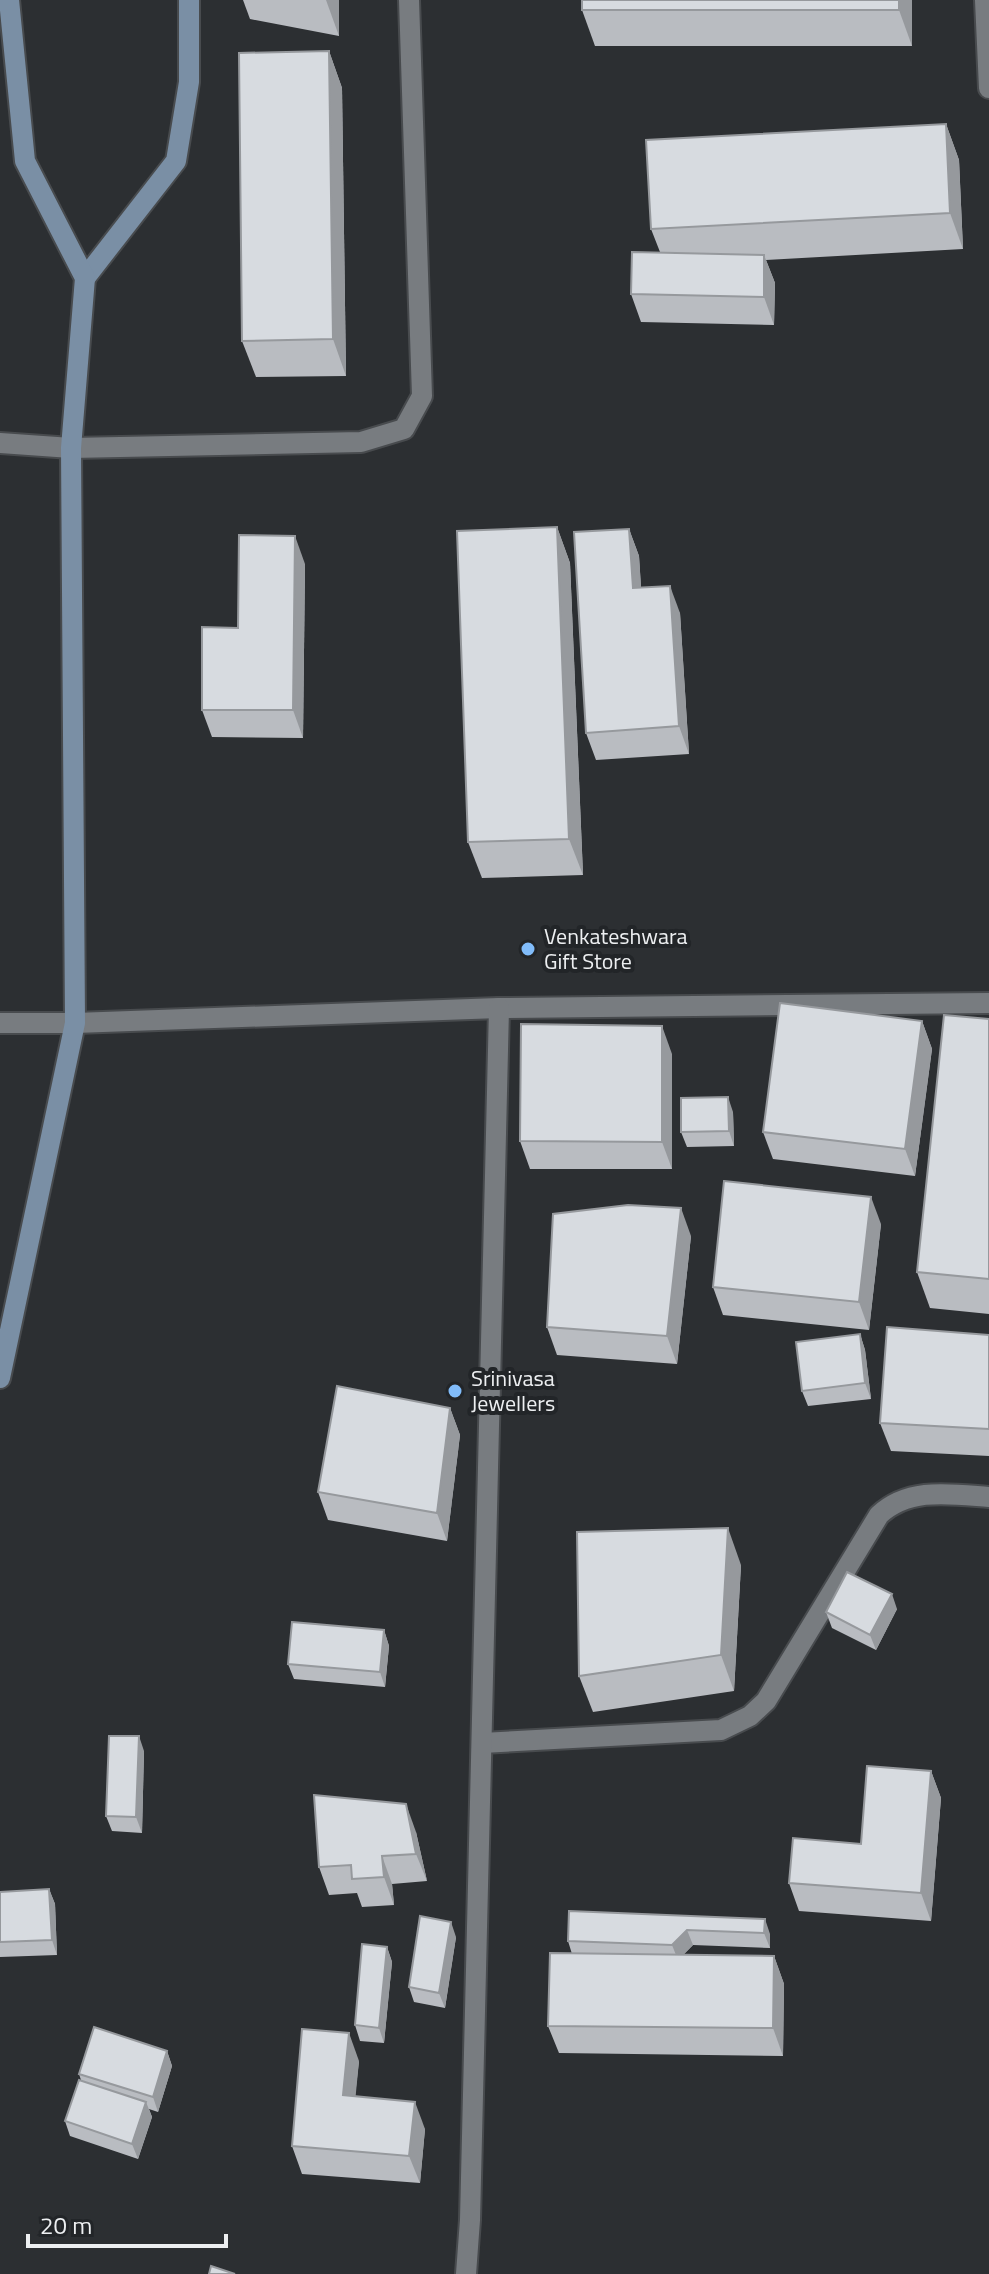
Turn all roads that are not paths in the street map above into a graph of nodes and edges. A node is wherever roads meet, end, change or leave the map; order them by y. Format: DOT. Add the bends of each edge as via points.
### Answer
graph roads {
  1 [pos="9,0"];
  2 [pos="189,0"];
  3 [pos="409,0"];
  4 [pos="985,0"];
  5 [pos="989,88"];
  6 [pos="85,278"];
  7 [pos="0,443"];
  8 [pos="71,448"];
  9 [pos="989,1003"];
  10 [pos="499,1008"];
  11 [pos="0,1023"];
  12 [pos="75,1023"];
  13 [pos="0,1378"];
  14 [pos="989,1497"];
  15 [pos="482,1743"];
  16 [pos="466,2274"];
  1 -- 6 [label="main road" via="25,161"];
  2 -- 6 [label="main road" via="189,82 176,161"];
  3 -- 8 [label="street" via="422,396 404,429 361,442"];
  4 -- 5 [label="street"];
  6 -- 8 [label="main road"];
  7 -- 8 [label="street"];
  8 -- 12 [label="main road"];
  9 -- 10 [label="street"];
  10 -- 12 [label="street"];
  10 -- 15 [label="street"];
  11 -- 12 [label="street"];
  12 -- 13 [label="main road"];
  14 -- 15 [label="street" via="935,1493 892,1502 879,1515 766,1701 750,1716 721,1730"];
  15 -- 16 [label="street"];
}
